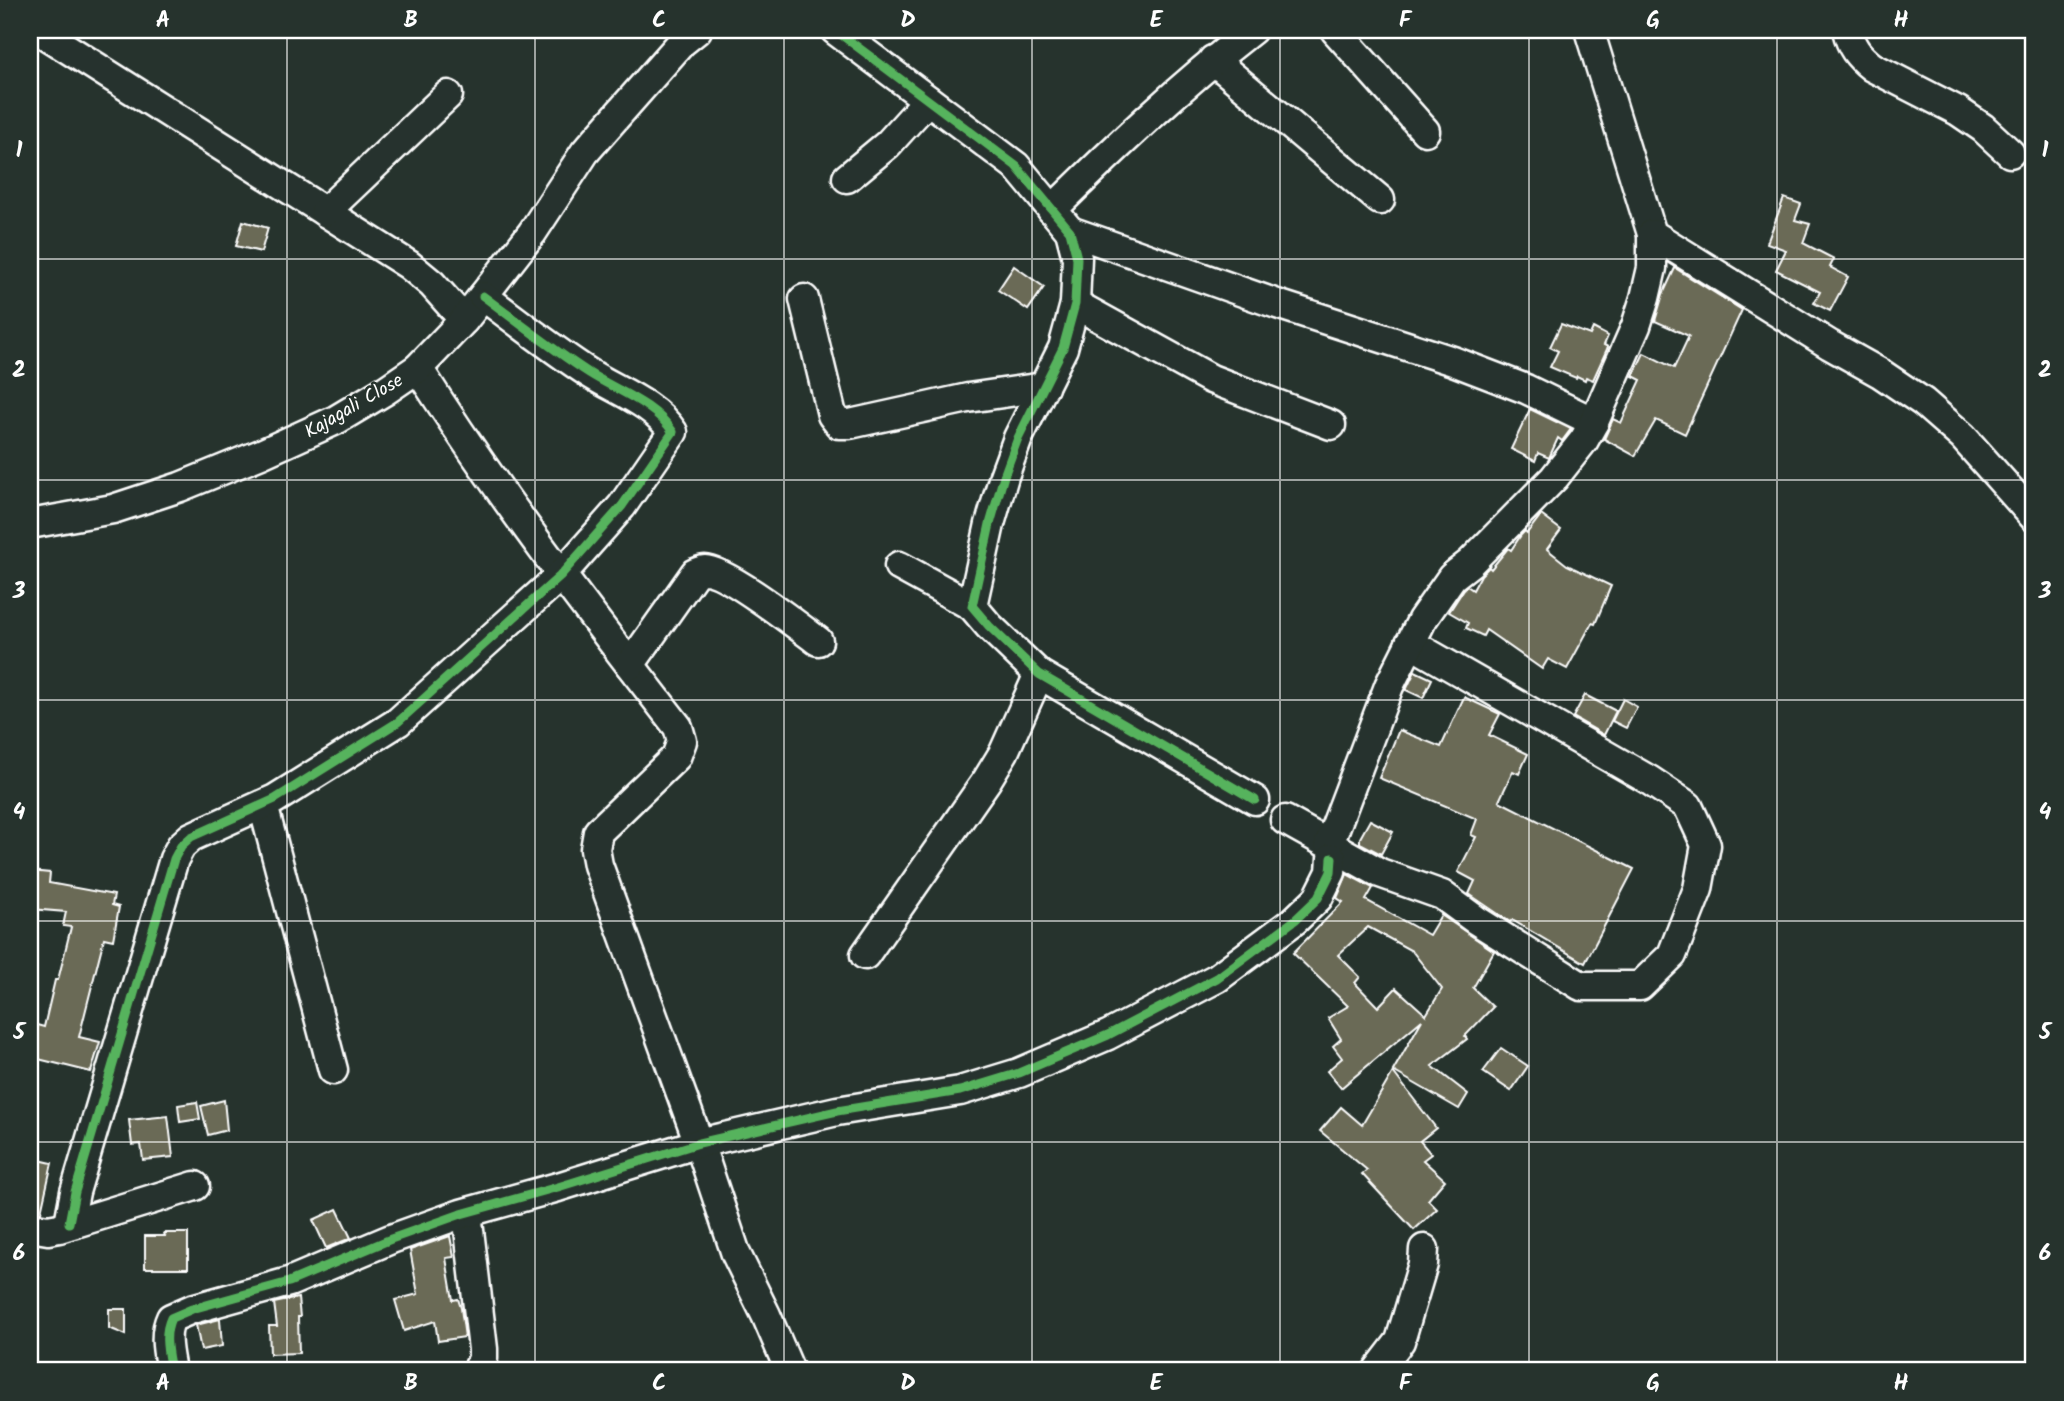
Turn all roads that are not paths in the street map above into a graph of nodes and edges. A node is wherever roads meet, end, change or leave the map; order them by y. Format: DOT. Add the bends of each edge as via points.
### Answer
graph roads {
  1 [pos="38,30"];
  2 [pos="697,30"];
  3 [pos="835,30"];
  4 [pos="1252,30"];
  5 [pos="1335,30"];
  6 [pos="1589,30"];
  7 [pos="1847,30"];
  8 [pos="1213,60"];
  9 [pos="448,95"];
  10 [pos="928,100"];
  11 [pos="1425,131"];
  12 [pos="2010,153"];
  13 [pos="847,178"];
  14 [pos="1380,200"];
  15 [pos="325,212"];
  16 [pos="1061,220"];
  17 [pos="1652,234"];
  18 [pos="483,296"];
  19 [pos="804,299"];
  20 [pos="1075,304"];
  21 [pos="464,320"];
  22 [pos="418,368"];
  23 [pos="1044,387"];
  24 [pos="1594,422"];
  25 [pos="1331,425"];
  26 [pos="2034,517"];
  27 [pos="30,524"];
  28 [pos="899,566"];
  29 [pos="560,576"];
  30 [pos="972,606"];
  31 [pos="818,641"];
  32 [pos="1410,643"];
  33 [pos="629,665"];
  34 [pos="1039,674"];
  35 [pos="1255,800"];
  36 [pos="263,806"];
  37 [pos="1285,820"];
  38 [pos="1330,851"];
  39 [pos="865,955"];
  40 [pos="333,1070"];
  41 [pos="699,1143"];
  42 [pos="195,1186"];
  43 [pos="467,1213"];
  44 [pos="69,1223"];
  45 [pos="30,1227"];
  46 [pos="1424,1249"];
  47 [pos="171,1371"];
  48 [pos="477,1371"];
  49 [pos="790,1371"];
  50 [pos="1377,1371"];
  1 -- 15 [label="street"];
  2 -- 18 [label="street, Kajagali Close" via="585,152 532,233"];
  3 -- 10 [label="street"];
  4 -- 8 [label="street"];
  5 -- 11 [label="street"];
  6 -- 17 [label="street"];
  7 -- 12 [label="street" via="1850,44 1872,67 1958,111"];
  8 -- 14 [label="street"];
  8 -- 16 [label="street" via="1138,125"];
  9 -- 15 [label="street"];
  10 -- 13 [label="street" via="888,144"];
  10 -- 16 [label="street" via="1016,166"];
  15 -- 21 [label="street" via="409,265"];
  16 -- 20 [label="street" via="1077,258"];
  16 -- 24 [label="street" via="1277,304 1453,361"];
  17 -- 24 [label="street" via="1646,298"];
  17 -- 26 [label="street" via="1923,402 1963,438"];
  18 -- 21 [label="street, Kajagali Close"];
  18 -- 29 [label="street" via="561,354 654,411 673,432 622,506"];
  19 -- 23 [label="street" via="832,415 839,424"];
  20 -- 23 [label="street" via="1063,348"];
  20 -- 25 [label="street" via="1211,379"];
  21 -- 22 [label="street, Kajagali Close"];
  22 -- 27 [label="street, Kajagali Close" via="336,419 180,487 113,509"];
  22 -- 29 [label="street" via="467,446"];
  23 -- 30 [label="street" via="1004,476"];
  24 -- 32 [label="street" via="1555,478 1452,577"];
  28 -- 30 [label="street"];
  29 -- 33 [label="street"];
  29 -- 36 [label="street" via="398,722"];
  30 -- 34 [label="street"];
  31 -- 33 [label="street" via="762,600 704,569 695,573"];
  32 -- 38 [label="street" via="1388,686"];
  32 -- 38 [label="street" via="1688,806 1706,845 1698,888 1672,956 1640,986 1581,986 1442,895"];
  33 -- 41 [label="street" via="678,727 682,741 676,757 598,832 595,849"];
  34 -- 35 [label="street"];
  34 -- 39 [label="street" via="987,780"];
  36 -- 40 [label="street"];
  36 -- 44 [label="street" via="191,837 174,859"];
  37 -- 38 [label="street"];
  38 -- 41 [label="street" via="1331,872 1318,898 1255,951 1217,978 1079,1049 960,1091 837,1111"];
  41 -- 43 [label="street"];
  41 -- 49 [label="street" via="736,1254"];
  42 -- 44 [label="street"];
  43 -- 47 [label="street" via="289,1282 171,1318 166,1336"];
  43 -- 48 [label="street" via="484,1349"];
  44 -- 45 [label="street" via="48,1230"];
  46 -- 50 [label="street" via="1400,1341"];
}
